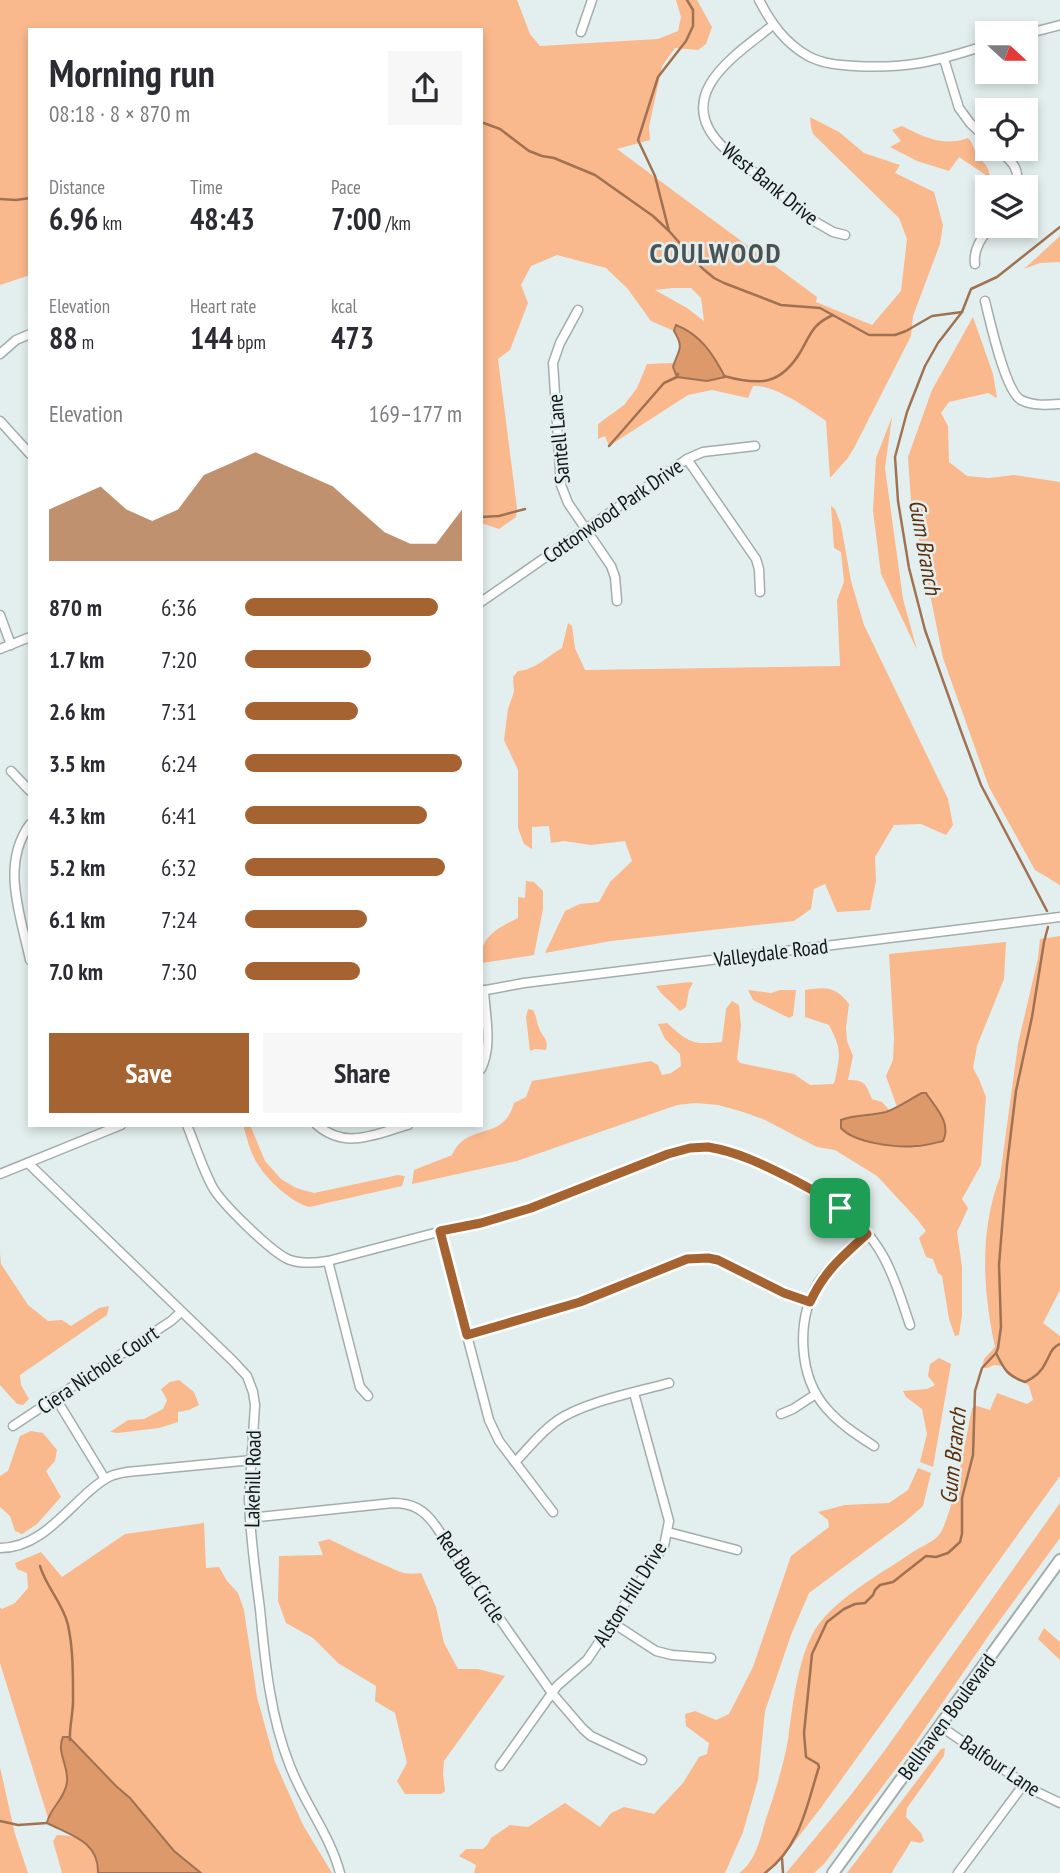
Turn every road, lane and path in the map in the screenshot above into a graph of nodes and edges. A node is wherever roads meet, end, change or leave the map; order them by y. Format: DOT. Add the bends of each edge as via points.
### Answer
graph roads {
  1 [pos="592,0"];
  2 [pos="760,0"];
  3 [pos="773,25"];
  4 [pos="1060,25"];
  5 [pos="1038,31"];
  6 [pos="581,32"];
  7 [pos="975,49"];
  8 [pos="944,59"];
  9 [pos="975,128"];
  10 [pos="845,235"];
  11 [pos="983,238"];
  12 [pos="975,264"];
  13 [pos="985,301"];
  14 [pos="578,310"];
  15 [pos="28,335"];
  16 [pos="0,354"];
  17 [pos="1060,404"];
  18 [pos="0,421"];
  19 [pos="755,446"];
  20 [pos="28,452"];
  21 [pos="687,459"];
  22 [pos="586,529"];
  23 [pos="760,592"];
  24 [pos="483,601"];
  25 [pos="618,601"];
  26 [pos="0,615"];
  27 [pos="28,638"];
  28 [pos="11,645"];
  29 [pos="0,649"];
  30 [pos="11,771"];
  31 [pos="28,790"];
  32 [pos="28,827"];
  33 [pos="1060,917"];
  34 [pos="28,950"];
  35 [pos="483,990"];
  36 [pos="483,1064"];
  37 [pos="116,1127"];
  38 [pos="188,1127"];
  39 [pos="320,1127"];
  40 [pos="401,1127"];
  41 [pos="28,1163"];
  42 [pos="0,1174"];
  43 [pos="440,1231"];
  44 [pos="867,1234"];
  45 [pos="328,1261"];
  46 [pos="810,1302"];
  47 [pos="181,1312"];
  48 [pos="911,1325"];
  49 [pos="467,1335"];
  50 [pos="669,1383"];
  51 [pos="634,1393"];
  52 [pos="816,1394"];
  53 [pos="368,1395"];
  54 [pos="55,1397"];
  55 [pos="781,1414"];
  56 [pos="13,1426"];
  57 [pos="874,1446"];
  58 [pos="252,1460"];
  59 [pos="515,1462"];
  60 [pos="105,1479"];
  61 [pos="553,1512"];
  62 [pos="250,1518"];
  63 [pos="668,1532"];
  64 [pos="0,1548"];
  65 [pos="737,1550"];
  66 [pos="1060,1560"];
  67 [pos="613,1623"];
  68 [pos="710,1658"];
  69 [pos="552,1693"];
  70 [pos="940,1726"];
  71 [pos="642,1760"];
  72 [pos="500,1766"];
  73 [pos="1024,1784"];
  74 [pos="1060,1803"];
  75 [pos="340,1873"];
  76 [pos="833,1873"];
  77 [pos="958,1873"];
  1 -- 6 [label="street"];
  2 -- 3 [label="street"];
  3 -- 8 [label="street" via="811,58 828,63 874,67"];
  3 -- 10 [label="street, West Bank Drive" via="716,73 704,102 706,123 723,147 814,221"];
  4 -- 5 [label="street"];
  7 -- 8 [label="street"];
  8 -- 9 [label="street" via="958,108"];
  11 -- 12 [label="street" via="976,249"];
  13 -- 17 [label="street" via="1014,393 1030,403"];
  14 -- 22 [label="street, Santell Lane" via="555,353 553,374 561,485"];
  15 -- 16 [label="street"];
  18 -- 20 [label="street"];
  19 -- 21 [label="street, Cottonwood Park Drive" via="703,452"];
  21 -- 22 [label="street, Cottonwood Park Drive"];
  21 -- 23 [label="street" via="756,559"];
  22 -- 24 [label="street, Cottonwood Park Drive"];
  22 -- 25 [label="street, Santell Lane" via="611,566"];
  26 -- 28 [label="street"];
  27 -- 28 [label="street"];
  28 -- 29 [label="street"];
  30 -- 31 [label="street"];
  32 -- 34 [label="street" via="13,875"];
  33 -- 35 [label="street, Valleydale Road"];
  35 -- 36 [label="street" via="487,1039"];
  37 -- 41 [label="street"];
  38 -- 45 [label="street" via="212,1187 265,1242 288,1260"];
  39 -- 40 [label="street" via="354,1140"];
  41 -- 42 [label="street"];
  41 -- 47 [label="street, Lakehill Road"];
  43 -- 44 [label="street" via="531,1208 668,1154 708,1147 763,1164 826,1197"];
  43 -- 45 [label="street"];
  43 -- 49 [label="street"];
  44 -- 46 [label="street" via="818,1283"];
  44 -- 48 [label="street" via="883,1255"];
  45 -- 53 [label="street" via="360,1387"];
  46 -- 49 [label="street" via="718,1260 697,1258 569,1306"];
  46 -- 52 [label="street" via="803,1343"];
  47 -- 54 [label="street, Ciera Nichole Court"];
  47 -- 58 [label="street, Lakehill Road" via="252,1385"];
  49 -- 59 [label="street" via="489,1420"];
  50 -- 51 [label="street"];
  51 -- 59 [label="street" via="556,1421"];
  51 -- 63 [label="street, Alston Hill Drive" via="666,1508"];
  52 -- 55 [label="street"];
  52 -- 57 [label="street" via="851,1431"];
  54 -- 56 [label="street, Ciera Nichole Court"];
  54 -- 60 [label="street"];
  58 -- 60 [label="street" via="127,1472"];
  58 -- 62 [label="street, Lakehill Road"];
  59 -- 61 [label="street"];
  60 -- 64 [label="street" via="38,1538"];
  62 -- 69 [label="street, Red Bud Circle" via="393,1503 424,1511"];
  62 -- 75 [label="street, Lakehill Road" via="266,1670 282,1743"];
  63 -- 65 [label="street"];
  63 -- 67 [label="street, Alston Hill Drive" via="664,1546"];
  66 -- 70 [label="main road, Bellhaven Boulevard"];
  67 -- 68 [label="street" via="663,1653"];
  67 -- 69 [label="street, Alston Hill Drive" via="587,1660"];
  69 -- 71 [label="street, Red Bud Circle" via="591,1736"];
  69 -- 72 [label="street, Alston Hill Drive"];
  70 -- 73 [label="street, Balfour Lane"];
  70 -- 76 [label="main road, Bellhaven Boulevard"];
  73 -- 74 [label="street, Balfour Lane"];
  73 -- 77 [label="street"];
}
